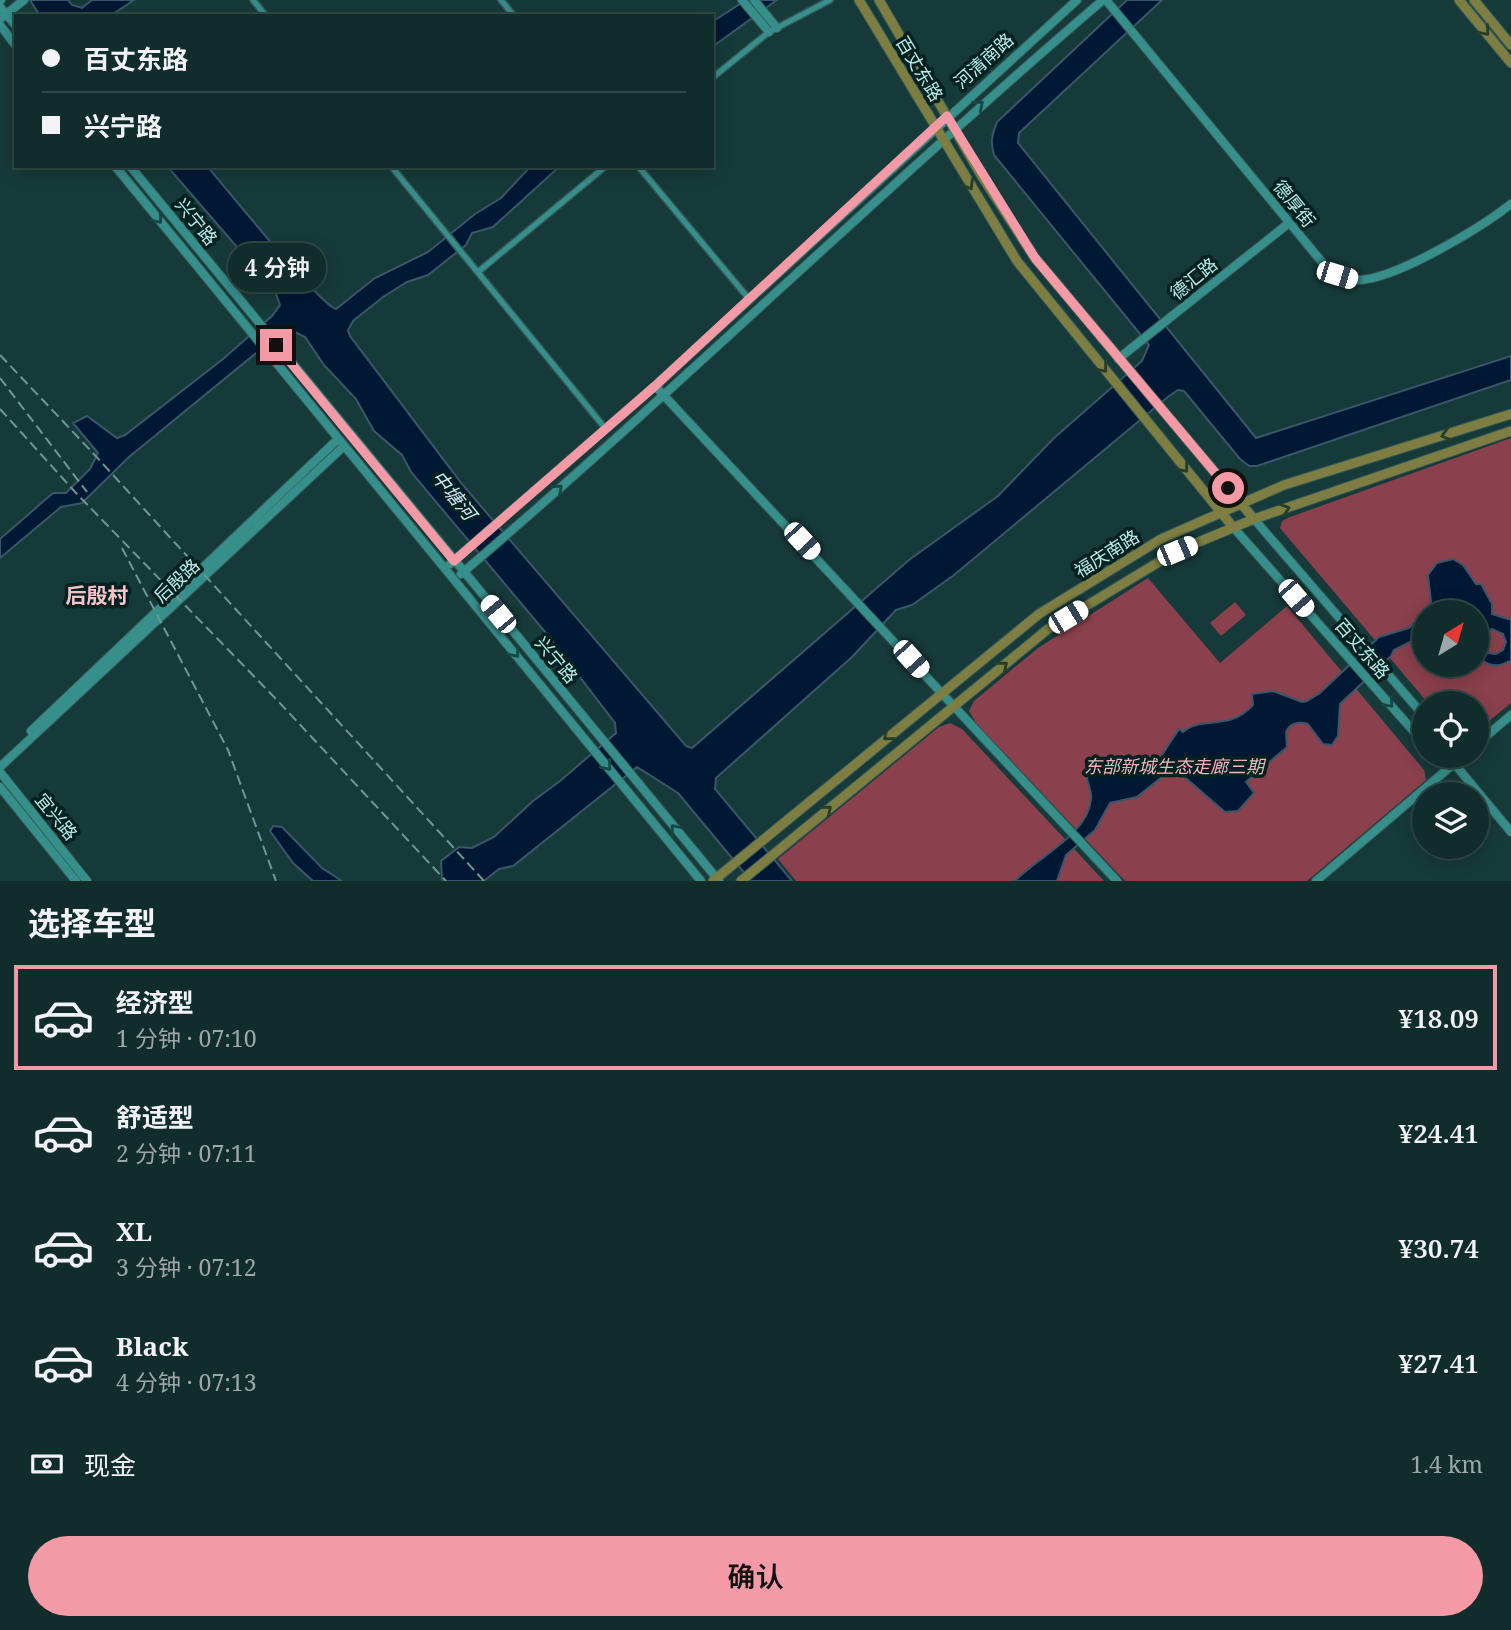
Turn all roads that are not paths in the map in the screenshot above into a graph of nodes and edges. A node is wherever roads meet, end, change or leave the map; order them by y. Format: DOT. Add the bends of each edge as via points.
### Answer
graph roads {
  1 [pos="24,0"];
  2 [pos="253,0"];
  3 [pos="501,0"];
  4 [pos="742,0"];
  5 [pos="754,0"];
  6 [pos="830,0"];
  7 [pos="859,0"];
  8 [pos="879,0"];
  9 [pos="1077,0"];
  10 [pos="1104,0"];
  11 [pos="1459,0"];
  12 [pos="1474,0"];
  13 [pos="2,13"];
  14 [pos="264,14"];
  15 [pos="512,14"];
  16 [pos="0,25"];
  17 [pos="773,30"];
  18 [pos="14,43"];
  19 [pos="1511,45"];
  20 [pos="1511,63"];
  21 [pos="714,76"];
  22 [pos="947,116"];
  23 [pos="934,128"];
  24 [pos="954,128"];
  25 [pos="941,139"];
  26 [pos="117,168"];
  27 [pos="132,168"];
  28 [pos="393,168"];
  29 [pos="604,168"];
  30 [pos="640,168"];
  31 [pos="1511,204"];
  32 [pos="1289,223"];
  33 [pos="478,272"];
  34 [pos="749,299"];
  35 [pos="1118,359"];
  36 [pos="655,386"];
  37 [pos="664,396"];
  38 [pos="1511,414"];
  39 [pos="605,428"];
  40 [pos="1511,431"];
  41 [pos="341,443"];
  42 [pos="1240,503"];
  43 [pos="1220,512"];
  44 [pos="1254,519"];
  45 [pos="1233,527"];
  46 [pos="454,561"];
  47 [pos="445,568"];
  48 [pos="463,572"];
  49 [pos="454,579"];
  50 [pos="941,693"];
  51 [pos="1412,702"];
  52 [pos="954,706"];
  53 [pos="1511,715"];
  54 [pos="1412,730"];
  55 [pos="1489,734"];
  56 [pos="0,760"];
  57 [pos="1439,768"];
  58 [pos="1457,768"];
  59 [pos="0,770"];
  60 [pos="0,787"];
  61 [pos="1511,832"];
  62 [pos="716,880"];
  63 [pos="75,881"];
  64 [pos="87,881"];
  65 [pos="701,881"];
  66 [pos="741,881"];
  67 [pos="1117,881"];
  68 [pos="1317,881"];
  1 -- 13 [label="main road"];
  2 -- 14 [label="street"];
  3 -- 15 [label="street"];
  4 -- 17 [label="main road"];
  5 -- 17 [label="main road"];
  6 -- 17 [label="street"];
  7 -- 23 [label="main road, 百丈东路"];
  8 -- 22 [label="main road, 百丈东路"];
  9 -- 22 [label="main road, 河清南路"];
  24 -- 10 [label="main road, 河清南路, one-way"];
  10 -- 32 [label="main road, 德厚街"];
  11 -- 20 [label="main road, one-way"];
  12 -- 19 [label="main road"];
  16 -- 18 [label="main road"];
  17 -- 21 [label="street"];
  22 -- 23 [label="main road, 河清南路"];
  22 -- 24 [label="main road, 百丈东路"];
  23 -- 25 [label="main road, 百丈东路"];
  23 -- 34 [label="main road, 河清南路"];
  24 -- 25 [label="main road, 河清南路"];
  24 -- 35 [label="main road, 百丈东路" via="1035,258"];
  25 -- 37 [label="main road, 河清南路"];
  25 -- 43 [label="main road, 百丈东路, one-way" via="1017,261"];
  26 -- 41 [label="main road, one-way"];
  27 -- 46 [label="main road, 兴宁路"];
  28 -- 33 [label="street"];
  29 -- 33 [label="street"];
  30 -- 34 [label="street"];
  31 -- 32 [label="main road, 德厚街" via="1440,249 1371,279 1337,275"];
  32 -- 35 [label="main road, 德汇路"];
  33 -- 39 [label="street"];
  34 -- 36 [label="main road, 河清南路"];
  35 -- 42 [label="main road, 百丈东路"];
  36 -- 37 [label="main road"];
  36 -- 39 [label="main road, 河清南路"];
  48 -- 37 [label="main road, 河清南路, one-way"];
  37 -- 50 [label="main road"];
  38 -- 42 [label="main road, 福庆南路, one-way"];
  39 -- 46 [label="main road, 河清南路"];
  44 -- 40 [label="main road, 福庆南路, one-way"];
  41 -- 47 [label="main road"];
  41 -- 56 [label="main road, 后殷路"];
  41 -- 59 [label="main road, 后殷路"];
  42 -- 43 [label="main road, 福庆南路"];
  42 -- 44 [label="main road, 百丈东路"];
  43 -- 45 [label="main road, 百丈东路"];
  43 -- 50 [label="main road, 福庆南路" via="1161,539 1039,614"];
  44 -- 45 [label="main road, 福庆南路"];
  44 -- 51 [label="main road, 百丈东路"];
  52 -- 45 [label="main road, 福庆南路, one-way" via="1048,629 1177,551"];
  45 -- 54 [label="main road, 百丈东路, one-way"];
  46 -- 47 [label="main road, 河清南路"];
  46 -- 48 [label="main road, 兴宁路"];
  47 -- 49 [label="main road"];
  48 -- 49 [label="main road"];
  62 -- 48 [label="main road, 兴宁路, one-way"];
  49 -- 65 [label="main road, one-way"];
  50 -- 52 [label="main road"];
  50 -- 62 [label="main road, 福庆南路, one-way"];
  66 -- 52 [label="main road, 福庆南路, one-way"];
  52 -- 67 [label="main road"];
  53 -- 55 [label="main road"];
  57 -- 68 [label="main road"];
  58 -- 61 [label="main road"];
  59 -- 64 [label="main road, 宜兴路"];
  60 -- 63 [label="main road, 宜兴路"];
}
